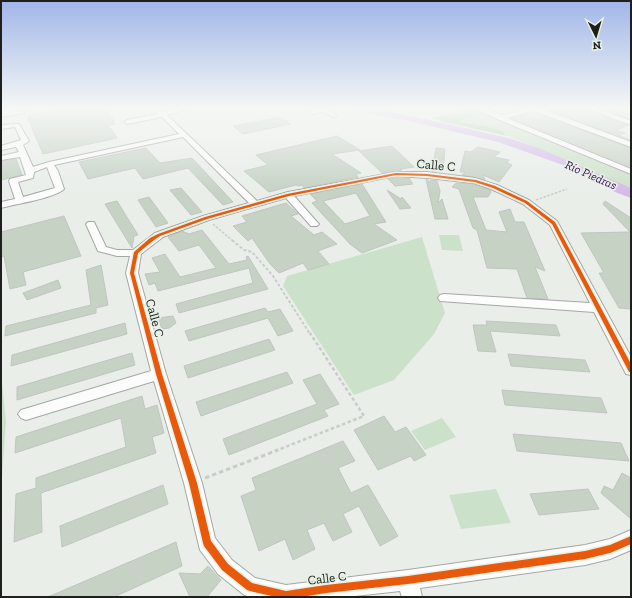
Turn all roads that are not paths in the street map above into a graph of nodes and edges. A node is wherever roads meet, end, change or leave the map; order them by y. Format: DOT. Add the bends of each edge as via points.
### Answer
graph roads {
  1 [pos="23,137"];
  2 [pos="170,137"];
  3 [pos="186,137"];
  4 [pos="546,137"];
  5 [pos="609,137"];
  6 [pos="143,140"];
  7 [pos="152,141"];
  8 [pos="631,145"];
  9 [pos="21,148"];
  10 [pos="1,149"];
  11 [pos="1,158"];
  12 [pos="49,164"];
  13 [pos="30,171"];
  14 [pos="631,172"];
  15 [pos="288,195"];
  16 [pos="20,201"];
  17 [pos="254,203"];
  18 [pos="1,205"];
  19 [pos="91,224"];
  20 [pos="314,224"];
  21 [pos="136,253"];
  22 [pos="444,298"];
  23 [pos="599,308"];
  24 [pos="631,370"];
  25 [pos="159,374"];
  26 [pos="26,414"];
  27 [pos="631,540"];
  28 [pos="410,589"];
  1 -- 9 [label="street" via="25,141"];
  2 -- 7 [label="street"];
  3 -- 17 [label="street"];
  4 -- 14 [label="street"];
  5 -- 8 [label="street"];
  6 -- 7 [label="street"];
  7 -- 12 [label="street" via="93,152"];
  9 -- 10 [label="street"];
  9 -- 11 [label="street"];
  9 -- 13 [label="street"];
  12 -- 13 [label="street"];
  12 -- 16 [label="street" via="60,189"];
  13 -- 16 [label="street" via="30,176 10,181"];
  15 -- 17 [label="street, Calle C"];
  15 -- 20 [label="street"];
  15 -- 23 [label="street, Calle C" via="396,174 456,178 494,187 527,203 554,223"];
  16 -- 18 [label="street"];
  17 -- 21 [label="street, Calle C" via="159,235"];
  19 -- 21 [label="street" via="102,249 117,253"];
  21 -- 25 [label="street, Calle C" via="132,273"];
  22 -- 23 [label="street"];
  23 -- 24 [label="street, Calle C"];
  25 -- 26 [label="street"];
  25 -- 28 [label="street, Calle C" via="193,483 207,543 225,567 250,586 286,595 326,589"];
  27 -- 28 [label="street, Calle C" via="610,549 585,555"];
}
